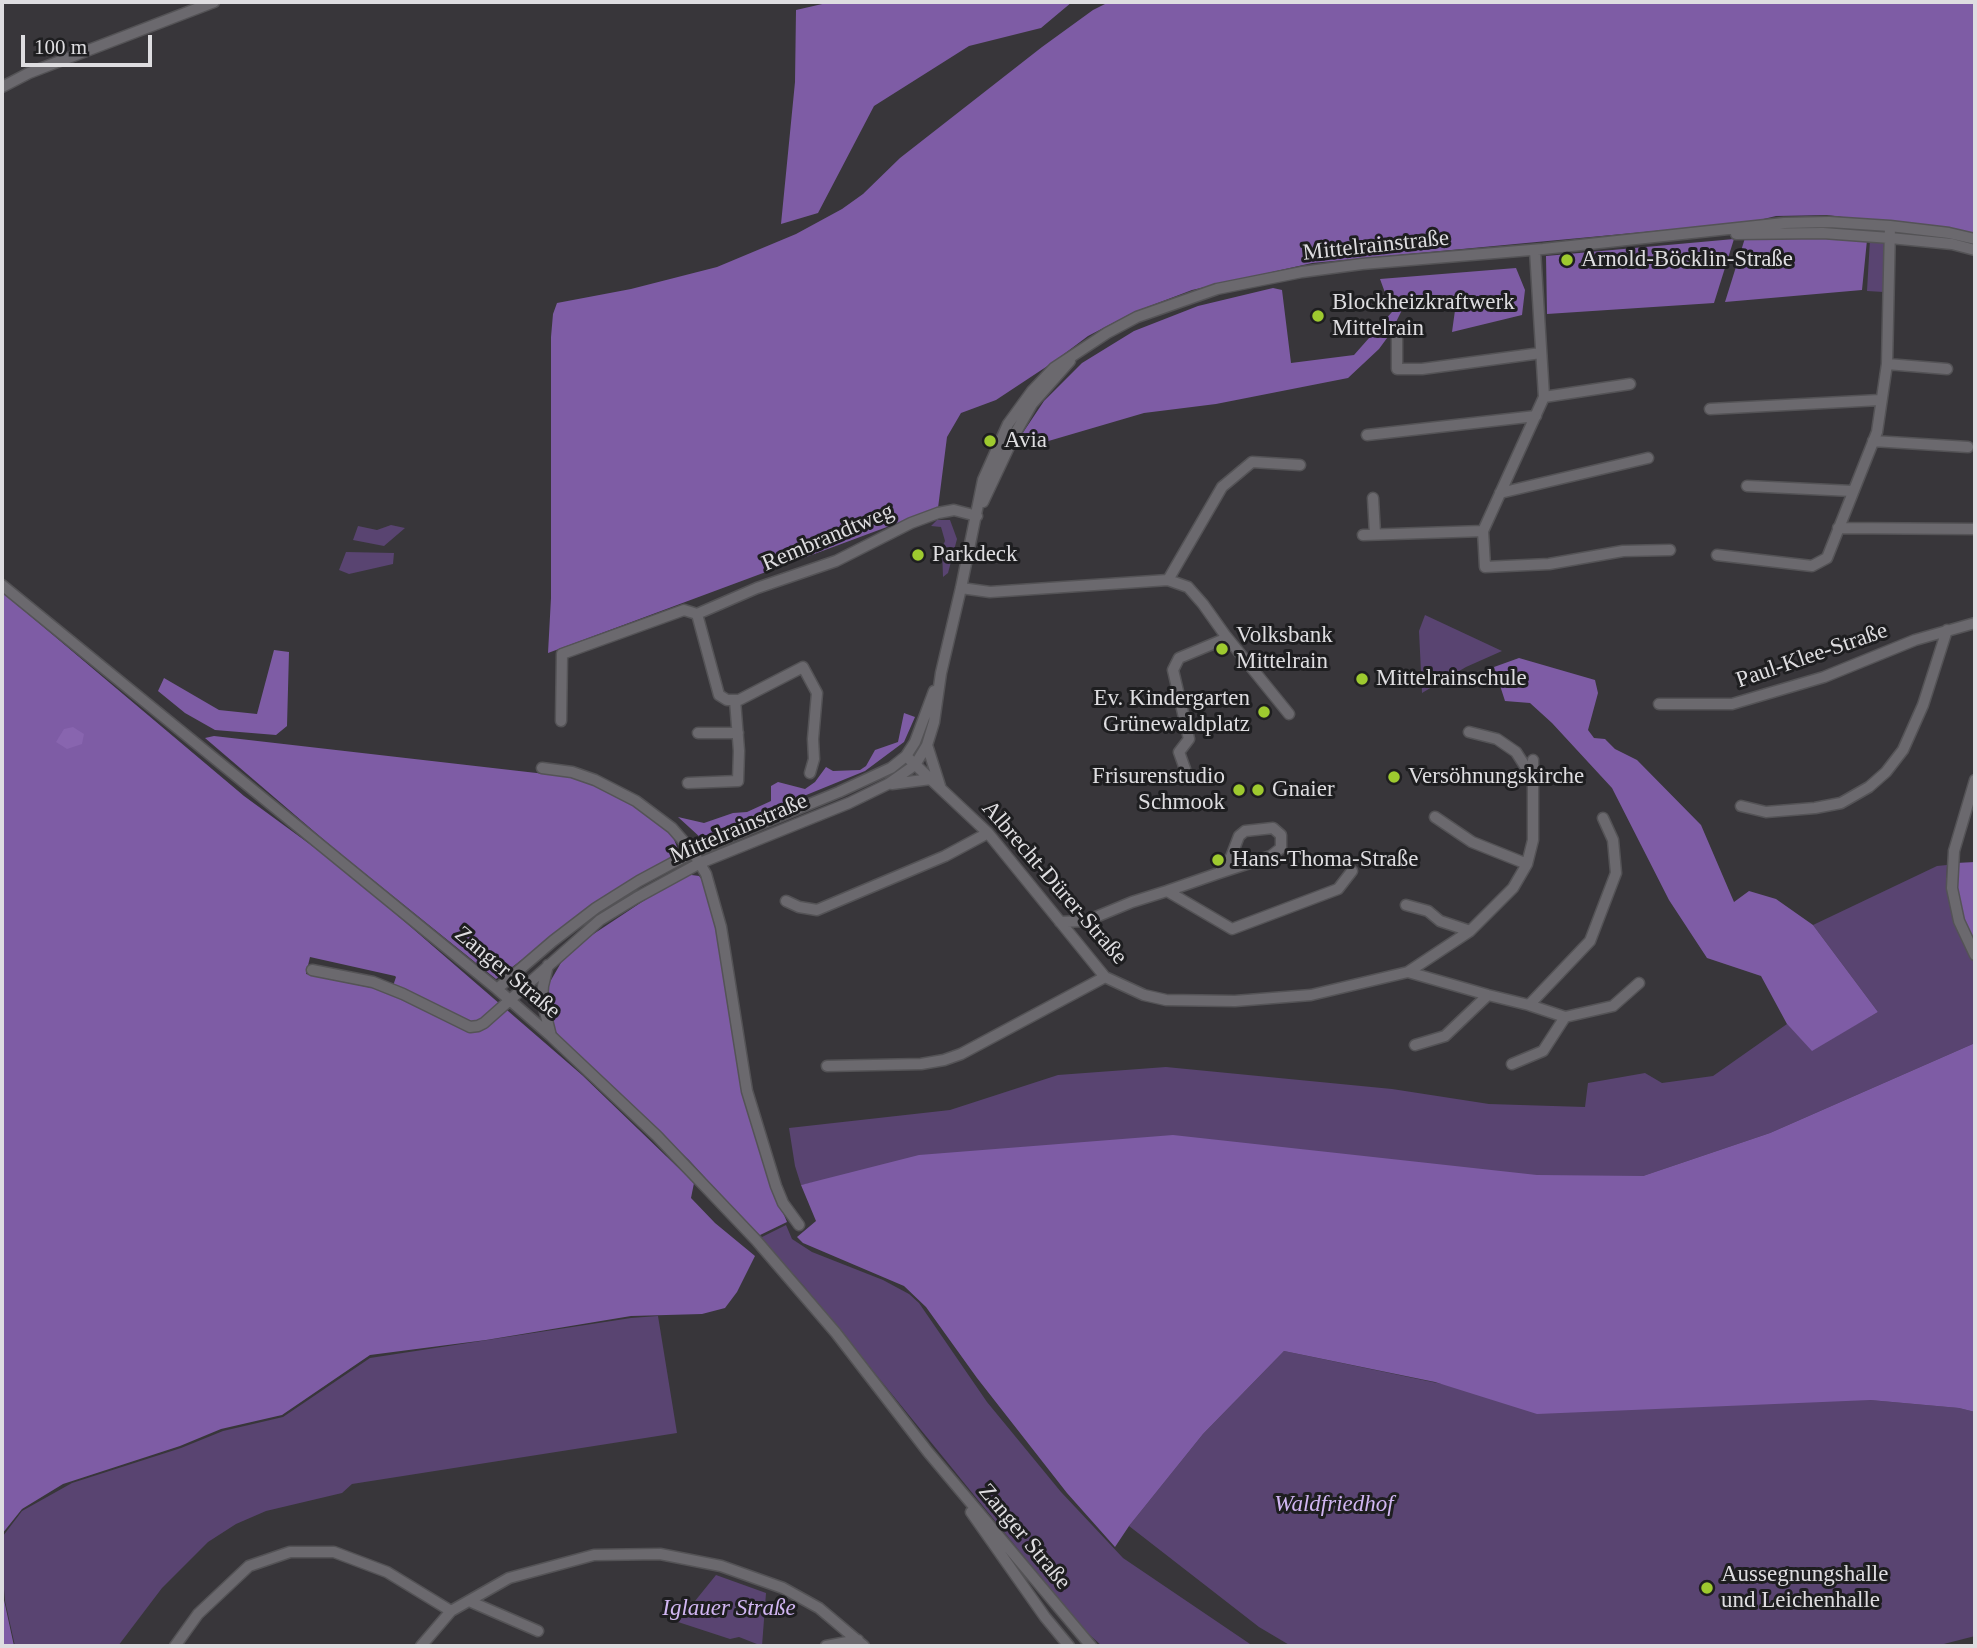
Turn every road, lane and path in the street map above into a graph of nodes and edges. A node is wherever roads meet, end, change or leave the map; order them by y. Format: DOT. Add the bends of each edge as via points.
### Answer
graph roads {
  1 [pos="214,2"];
  2 [pos="2,87"];
  3 [pos="1890,232"];
  4 [pos="1975,239"];
  5 [pos="1535,250"];
  6 [pos="1975,250"];
  7 [pos="1397,340"];
  8 [pos="1541,353"];
  9 [pos="1887,364"];
  10 [pos="1947,369"];
  11 [pos="1630,384"];
  12 [pos="1544,397"];
  13 [pos="1880,400"];
  14 [pos="1710,409"];
  15 [pos="1536,416"];
  16 [pos="1367,435"];
  17 [pos="1874,441"];
  18 [pos="1968,447"];
  19 [pos="1648,458"];
  20 [pos="1300,465"];
  21 [pos="1747,486"];
  22 [pos="1852,491"];
  23 [pos="1500,494"];
  24 [pos="1373,498"];
  25 [pos="977,516"];
  26 [pos="1838,528"];
  27 [pos="1975,529"];
  28 [pos="1483,531"];
  29 [pos="1375,534"];
  30 [pos="1363,535"];
  31 [pos="1670,550"];
  32 [pos="1717,555"];
  33 [pos="1168,580"];
  34 [pos="2,585"];
  35 [pos="961,588"];
  36 [pos="696,614"];
  37 [pos="1975,623"];
  38 [pos="1947,630"];
  39 [pos="1227,638"];
  40 [pos="941,673"];
  41 [pos="735,700"];
  42 [pos="1659,704"];
  43 [pos="1289,713"];
  44 [pos="561,720"];
  45 [pos="1469,732"];
  46 [pos="698,733"];
  47 [pos="738,733"];
  48 [pos="927,745"];
  49 [pos="906,756"];
  50 [pos="1533,760"];
  51 [pos="915,765"];
  52 [pos="542,768"];
  53 [pos="1185,769"];
  54 [pos="810,773"];
  55 [pos="1532,778"];
  56 [pos="1975,782"];
  57 [pos="688,783"];
  58 [pos="936,783"];
  59 [pos="888,784"];
  60 [pos="1741,806"];
  61 [pos="1435,817"];
  62 [pos="1603,818"];
  63 [pos="988,833"];
  64 [pos="693,852"];
  65 [pos="700,863"];
  66 [pos="1527,864"];
  67 [pos="1352,871"];
  68 [pos="1219,873"];
  69 [pos="1167,891"];
  70 [pos="786,901"];
  71 [pos="1406,905"];
  72 [pos="1060,922"];
  73 [pos="1470,931"];
  74 [pos="1975,955"];
  75 [pos="549,965"];
  76 [pos="312,970"];
  77 [pos="1408,972"];
  78 [pos="1105,977"];
  79 [pos="1639,983"];
  80 [pos="497,989"];
  81 [pos="1488,995"];
  82 [pos="510,1000"];
  83 [pos="1529,1004"];
  84 [pos="1565,1017"];
  85 [pos="551,1036"];
  86 [pos="1415,1045"];
  87 [pos="1512,1063"];
  88 [pos="827,1066"];
  89 [pos="799,1225"];
  90 [pos="929,1452"];
  91 [pos="469,1601"];
  92 [pos="451,1611"];
  93 [pos="538,1631"];
  94 [pos="861,1643"];
  95 [pos="175,1646"];
  96 [pos="421,1646"];
  97 [pos="826,1646"];
  98 [pos="1069,1646"];
  99 [pos="1091,1646"];
  1 -- 2 [label="street"];
  3 -- 4 [label="street, Mittelrainstraße" via="1950,233"];
  3 -- 5 [label="street, Mittelrainstraße" via="1694,234"];
  3 -- 6 [label="street, Mittelrainstraße"];
  3 -- 9 [label="street"];
  5 -- 8 [label="street"];
  5 -- 25 [label="street, Mittelrainstraße" via="1302,272 1217,289 1137,317 1054,368 1039,383 1008,424 983,480"];
  7 -- 8 [label="street" via="1397,369"];
  8 -- 12 [label="street"];
  9 -- 10 [label="street"];
  9 -- 13 [label="street"];
  11 -- 12 [label="street"];
  12 -- 15 [label="street"];
  13 -- 14 [label="street"];
  13 -- 17 [label="street"];
  15 -- 16 [label="street"];
  15 -- 23 [label="street"];
  17 -- 18 [label="street"];
  17 -- 22 [label="street"];
  19 -- 23 [label="street"];
  20 -- 33 [label="street" via="1252,462 1222,487"];
  21 -- 22 [label="street"];
  22 -- 26 [label="street"];
  23 -- 28 [label="street"];
  24 -- 29 [label="street"];
  25 -- 35 [label="street, Mittelrainstraße"];
  25 -- 36 [label="street, Rembrandtweg" via="954,510 938,513 836,561"];
  26 -- 27 [label="street"];
  26 -- 32 [label="street" via="1827,558 1812,566"];
  28 -- 29 [label="street"];
  28 -- 31 [label="street" via="1485,567"];
  29 -- 30 [label="street"];
  33 -- 35 [label="street" via="990,592"];
  33 -- 39 [label="street" via="1188,587"];
  34 -- 80 [label="street, Zanger Straße"];
  35 -- 40 [label="street, Mittelrainstraße"];
  36 -- 41 [label="street" via="719,695"];
  36 -- 44 [label="street, Rembrandtweg" via="684,610 562,654"];
  37 -- 38 [label="street, Paul-Klee-Straße"];
  38 -- 42 [label="street, Paul-Klee-Straße" via="1824,677 1732,705"];
  38 -- 60 [label="street" via="1903,750 1869,787 1841,803 1815,808 1766,811"];
  39 -- 43 [label="street"];
  39 -- 53 [label="street" via="1179,658 1173,670 1189,739 1179,752"];
  40 -- 48 [label="street, Mittelrainstraße"];
  40 -- 49 [label="street, Mittelrainstraße"];
  41 -- 47 [label="street"];
  41 -- 54 [label="street" via="803,667 817,694"];
  45 -- 55 [label="street" via="1497,739 1516,752"];
  46 -- 47 [label="street"];
  47 -- 57 [label="street" via="738,782"];
  48 -- 51 [label="street, Mittelrainstraße"];
  48 -- 58 [label="street"];
  49 -- 51 [label="street, Albrecht-Dürer-Straße"];
  49 -- 64 [label="street, Mittelrainstraße" via="874,777"];
  50 -- 55 [label="street, Albrecht-Dürer-Straße"];
  51 -- 58 [label="street, Albrecht-Dürer-Straße"];
  51 -- 59 [label="street, Mittelrainstraße"];
  52 -- 64 [label="street" via="595,780 636,801 672,828"];
  55 -- 66 [label="street, Albrecht-Dürer-Straße" via="1533,840"];
  56 -- 74 [label="street" via="1954,851 1952,888 1959,921"];
  58 -- 59 [label="street"];
  58 -- 63 [label="street, Albrecht-Dürer-Straße"];
  59 -- 65 [label="street, Mittelrainstraße"];
  61 -- 66 [label="street" via="1472,842"];
  62 -- 83 [label="street" via="1613,840 1616,873 1590,941"];
  63 -- 70 [label="street" via="817,911"];
  63 -- 72 [label="street, Albrecht-Dürer-Straße"];
  64 -- 65 [label="street"];
  64 -- 80 [label="street, Mittelrainstraße" via="596,908"];
  65 -- 75 [label="street, Mittelrainstraße" via="600,920"];
  65 -- 89 [label="street" via="721,927 747,1091 776,1186"];
  66 -- 73 [label="street, Albrecht-Dürer-Straße" via="1513,888"];
  67 -- 69 [label="street" via="1338,889 1232,929"];
  68 -- 68 [label="street" via="1278,852 1281,835 1273,828 1245,831"];
  68 -- 69 [label="street"];
  69 -- 72 [label="street" via="1086,921"];
  71 -- 73 [label="street"];
  72 -- 78 [label="street, Albrecht-Dürer-Straße"];
  73 -- 77 [label="street, Albrecht-Dürer-Straße"];
  75 -- 82 [label="street, Mittelrainstraße"];
  75 -- 85 [label="street" via="542,1000"];
  76 -- 82 [label="street, Mittelrainstraße" via="373,982 470,1027 484,1023"];
  77 -- 78 [label="street, Albrecht-Dürer-Straße" via="1311,995 1248,1001 1166,1000"];
  77 -- 81 [label="street"];
  78 -- 88 [label="street" via="944,1060"];
  79 -- 84 [label="street" via="1613,1006"];
  80 -- 82 [label="street, Zanger Straße"];
  81 -- 83 [label="street"];
  81 -- 86 [label="street" via="1445,1036"];
  82 -- 85 [label="street, Zanger Straße"];
  83 -- 84 [label="street"];
  84 -- 87 [label="street" via="1543,1051"];
  85 -- 90 [label="street, Zanger Straße" via="657,1136 756,1240"];
  90 -- 98 [label="street, Zanger Straße"];
  90 -- 99 [label="street, Zanger Straße"];
  91 -- 92 [label="street"];
  91 -- 93 [label="street"];
  91 -- 94 [label="street" via="509,1578 594,1555 660,1554 720,1566 783,1588 818,1608"];
  92 -- 95 [label="street" via="387,1573 334,1552 290,1552 249,1566 198,1614"];
  92 -- 96 [label="street"];
  94 -- 97 [label="street"];
}
